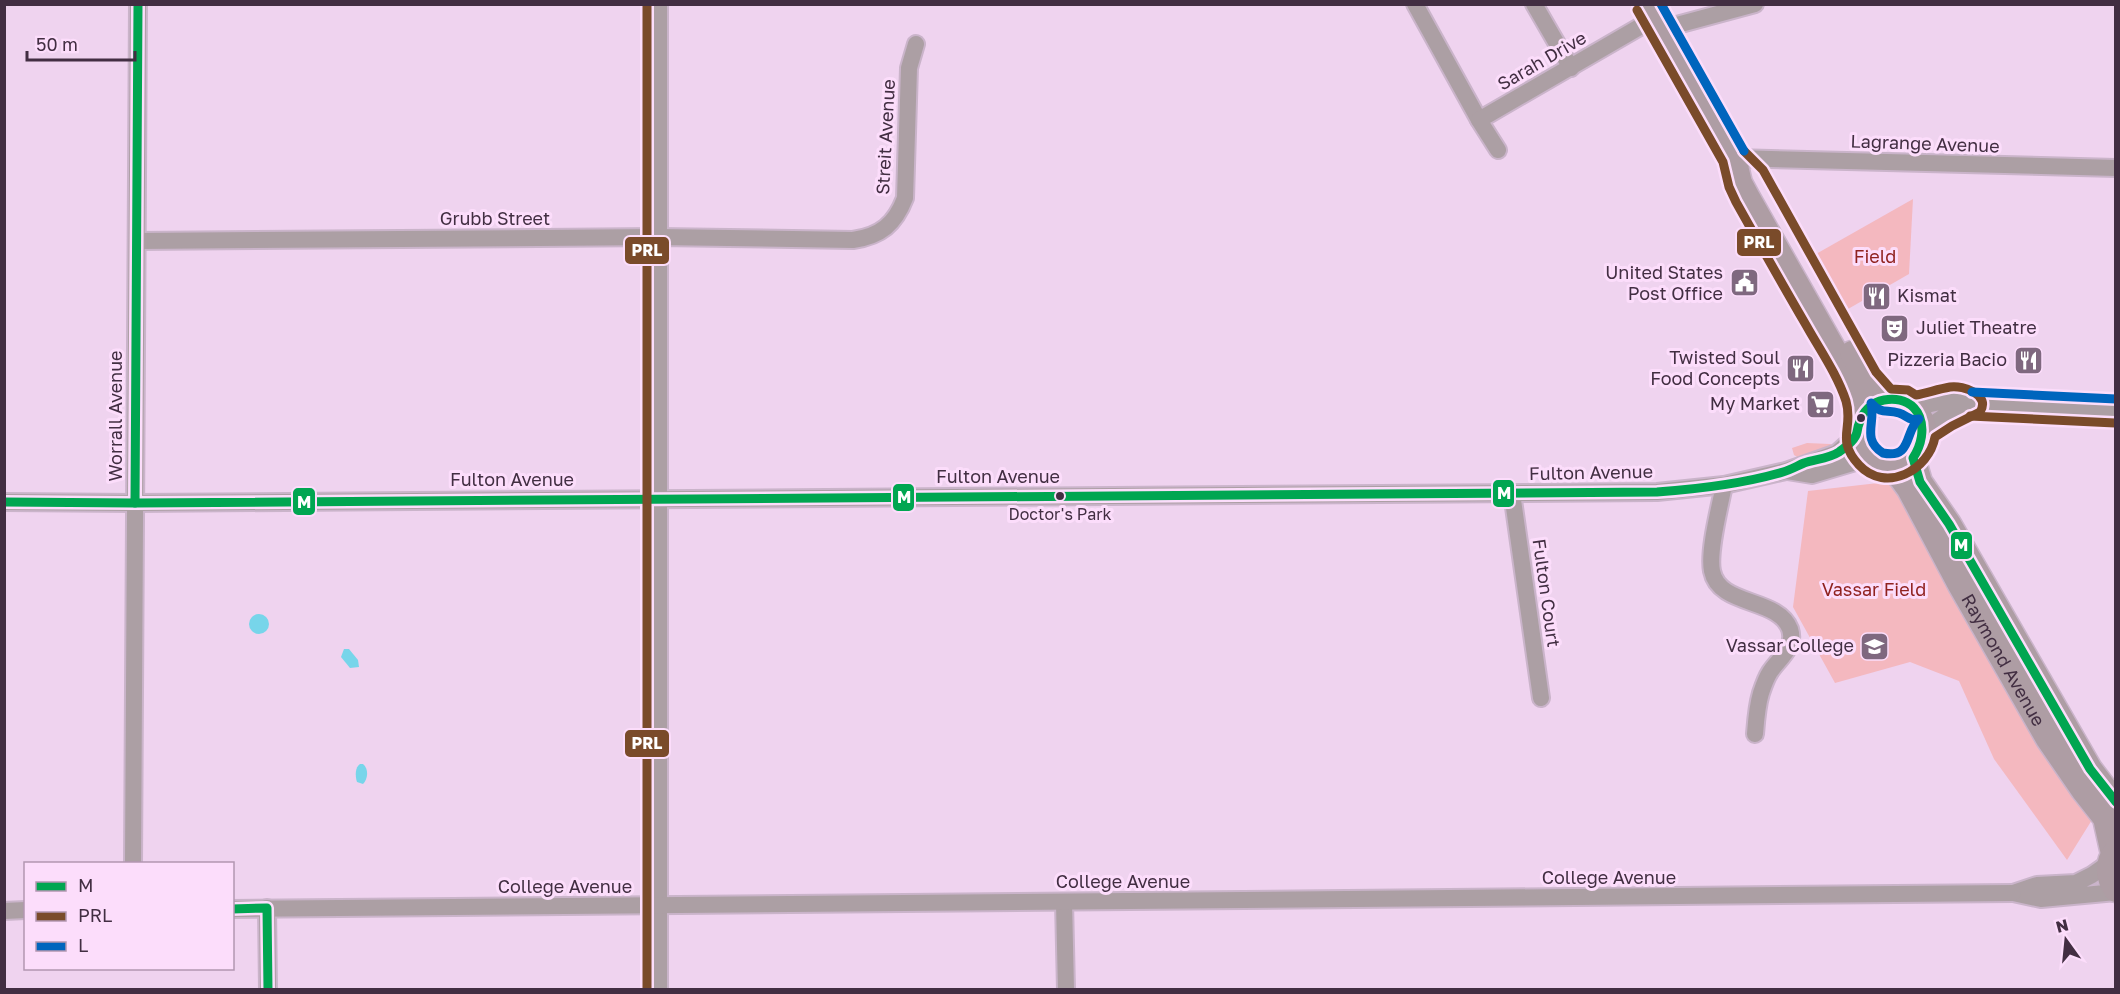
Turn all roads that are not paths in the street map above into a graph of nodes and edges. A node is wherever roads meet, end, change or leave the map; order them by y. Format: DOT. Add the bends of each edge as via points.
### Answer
graph roads {
  1 [pos="138,4"];
  2 [pos="659,4"];
  3 [pos="1415,4"];
  4 [pos="1534,4"];
  5 [pos="1755,4"];
  6 [pos="1655,17"];
  7 [pos="916,44"];
  8 [pos="1571,68"];
  9 [pos="1479,120"];
  10 [pos="1498,150"];
  11 [pos="1734,158"];
  12 [pos="2115,168"];
  13 [pos="659,237"];
  14 [pos="853,240"];
  15 [pos="137,241"];
  16 [pos="1886,400"];
  17 [pos="1971,404"];
  18 [pos="1913,408"];
  19 [pos="2115,411"];
  20 [pos="1859,425"];
  21 [pos="1924,430"];
  22 [pos="1913,458"];
  23 [pos="1879,462"];
  24 [pos="1786,471"];
  25 [pos="1724,485"];
  26 [pos="1512,493"];
  27 [pos="660,499"];
  28 [pos="4,502"];
  29 [pos="135,503"];
  30 [pos="1541,699"];
  31 [pos="1755,734"];
  32 [pos="2115,803"];
  33 [pos="2112,856"];
  34 [pos="133,862"];
  35 [pos="2115,891"];
  36 [pos="2013,894"];
  37 [pos="1064,902"];
  38 [pos="660,905"];
  39 [pos="267,908"];
  40 [pos="234,909"];
  41 [pos="4,910"];
  42 [pos="24,910"];
  43 [pos="268,990"];
  44 [pos="659,990"];
  45 [pos="1066,990"];
  1 -- 15 [label="street, Worrall Avenue"];
  2 -- 13 [label="street"];
  3 -- 9 [label="street"];
  4 -- 8 [label="street"];
  5 -- 6 [label="street, Sarah Drive"];
  6 -- 8 [label="street, Sarah Drive"];
  6 -- 11 [label="main road"];
  7 -- 14 [label="street, Streit Avenue" via="909,68 904,198 898,215 884,229"];
  8 -- 9 [label="street, Sarah Drive"];
  9 -- 10 [label="street"];
  11 -- 12 [label="street, Lagrange Avenue"];
  11 -- 16 [label="main road" via="1753,176 1866,379"];
  11 -- 20 [label="main road" via="1740,183 1850,378"];
  13 -- 14 [label="street, Grubb Street"];
  13 -- 15 [label="street, Grubb Street"];
  13 -- 27 [label="street"];
  15 -- 29 [label="street, Worrall Avenue"];
  16 -- 18 [label="main road" via="1905,402"];
  16 -- 20 [label="main road" via="1868,408"];
  17 -- 18 [label="street" via="1953,399"];
  17 -- 19 [label="street"];
  17 -- 21 [label="street"];
  18 -- 21 [label="main road"];
  20 -- 23 [label="main road" via="1861,448"];
  20 -- 24 [label="street, Fulton Avenue" via="1837,453"];
  21 -- 22 [label="main road" via="1922,445"];
  22 -- 23 [label="main road" via="1902,464"];
  22 -- 32 [label="main road, Raymond Avenue" via="1920,482 1949,524 2090,769"];
  23 -- 24 [label="street, Fulton Avenue" via="1812,475"];
  23 -- 33 [label="main road, Raymond Avenue" via="1909,489 2048,739 2106,818"];
  24 -- 25 [label="street, Fulton Avenue"];
  25 -- 26 [label="street, Fulton Avenue" via="1657,492"];
  25 -- 31 [label="street" via="1712,556 1715,579 1726,592 1779,616 1790,629 1789,648 1770,672 1761,693"];
  26 -- 27 [label="street, Fulton Avenue"];
  26 -- 30 [label="street, Fulton Court"];
  27 -- 29 [label="street, Fulton Avenue"];
  27 -- 38 [label="street"];
  28 -- 29 [label="street, Fulton Avenue"];
  29 -- 34 [label="street, Worrall Avenue"];
  33 -- 35 [label="main road, Raymond Avenue" via="2108,873"];
  33 -- 36 [label="street, College Avenue" via="2092,875 2076,883 2037,885"];
  35 -- 36 [label="street, College Avenue" via="2041,899"];
  36 -- 37 [label="street, College Avenue"];
  37 -- 38 [label="street, College Avenue"];
  37 -- 45 [label="street"];
  38 -- 39 [label="street, College Avenue"];
  38 -- 44 [label="street"];
  39 -- 40 [label="street, College Avenue"];
  39 -- 43 [label="street"];
  41 -- 42 [label="street"];
}
